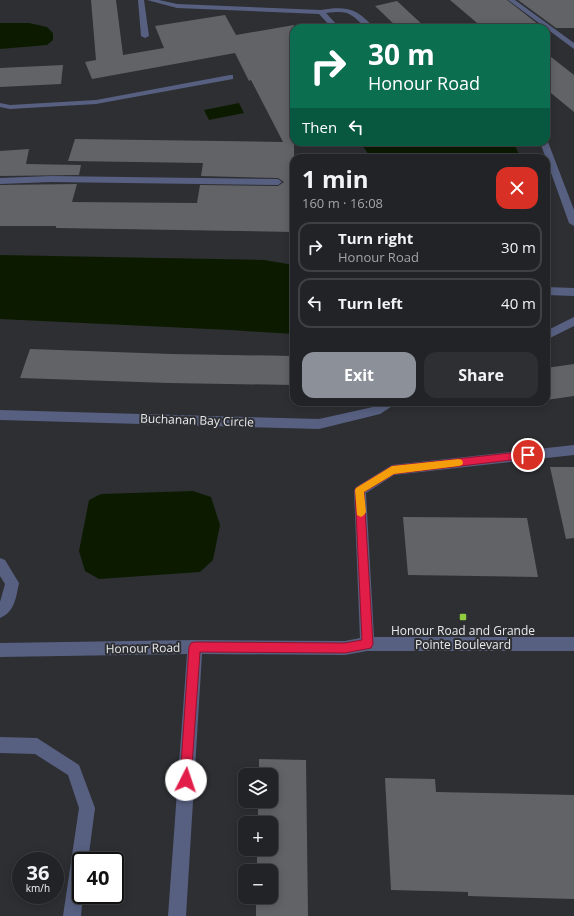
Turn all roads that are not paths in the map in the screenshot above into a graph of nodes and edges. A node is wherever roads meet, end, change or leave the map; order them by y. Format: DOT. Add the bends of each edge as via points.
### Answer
graph roads {
  1 [pos="141,0"];
  2 [pos="150,0"];
  3 [pos="511,0"];
  4 [pos="321,12"];
  5 [pos="332,24"];
  6 [pos="366,24"];
  7 [pos="543,24"];
  8 [pos="550,29"];
  9 [pos="145,36"];
  10 [pos="574,47"];
  11 [pos="230,77"];
  12 [pos="0,105"];
  13 [pos="550,158"];
  14 [pos="0,181"];
  15 [pos="278,182"];
  16 [pos="574,223"];
  17 [pos="550,291"];
  18 [pos="574,292"];
  19 [pos="574,321"];
  20 [pos="550,334"];
  21 [pos="384,406"];
  22 [pos="0,415"];
  23 [pos="574,450"];
  24 [pos="0,564"];
  25 [pos="0,611"];
  26 [pos="367,644"];
  27 [pos="574,644"];
  28 [pos="195,647"];
  29 [pos="0,650"];
  30 [pos="0,745"];
  31 [pos="72,916"];
  32 [pos="177,916"];
  1 -- 9 [label="street"];
  2 -- 4 [label="street" via="177,6"];
  3 -- 7 [label="street"];
  4 -- 5 [label="street"];
  4 -- 6 [label="street" via="350,10"];
  8 -- 10 [label="street"];
  11 -- 12 [label="street" via="96,102 10,107"];
  13 -- 16 [label="street"];
  14 -- 15 [label="street" via="51,179"];
  17 -- 18 [label="street"];
  19 -- 20 [label="street"];
  21 -- 22 [label="street, Buchanan Bay Circle" via="376,411 319,424"];
  23 -- 26 [label="street" via="392,470 360,490"];
  24 -- 25 [label="street" via="12,583 7,604"];
  26 -- 27 [label="street, Honour Road"];
  26 -- 28 [label="street, Honour Road" via="345,648"];
  28 -- 29 [label="street, Honour Road"];
  28 -- 32 [label="street"];
  30 -- 31 [label="street" via="37,746 74,770 87,808"];
}
